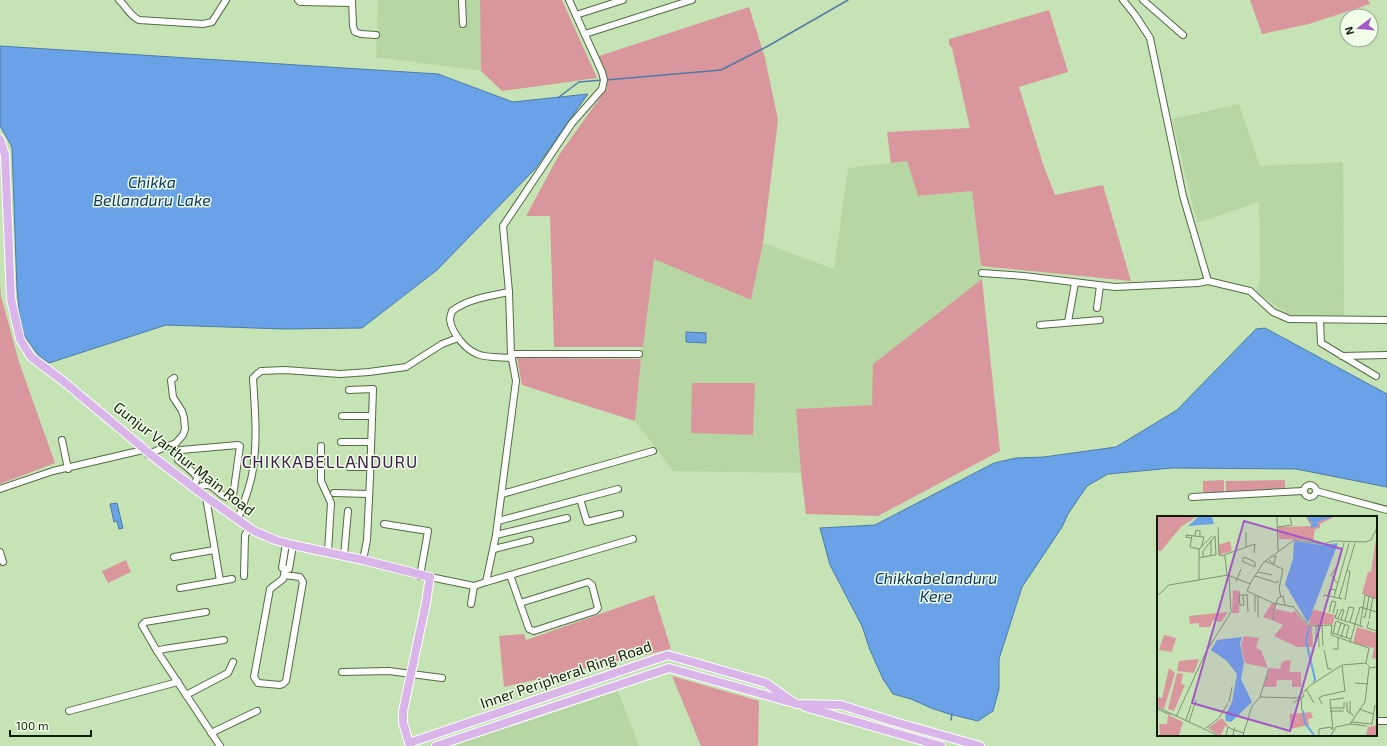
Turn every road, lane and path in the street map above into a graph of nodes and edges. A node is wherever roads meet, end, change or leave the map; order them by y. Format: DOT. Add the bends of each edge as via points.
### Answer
graph roads {
  1 [pos="118,0"];
  2 [pos="226,0"];
  3 [pos="298,0"];
  4 [pos="462,0"];
  5 [pos="569,0"];
  6 [pos="624,0"];
  7 [pos="692,0"];
  8 [pos="1123,0"];
  9 [pos="1144,0"];
  10 [pos="682,1"];
  11 [pos="352,2"];
  12 [pos="576,15"];
  13 [pos="463,24"];
  14 [pos="585,34"];
  15 [pos="376,35"];
  16 [pos="1183,35"];
  17 [pos="0,139"];
  18 [pos="982,273"];
  19 [pos="1208,281"];
  20 [pos="1075,283"];
  21 [pos="1100,286"];
  22 [pos="509,292"];
  23 [pos="1097,308"];
  24 [pos="1100,320"];
  25 [pos="1320,320"];
  26 [pos="1387,320"];
  27 [pos="1068,322"];
  28 [pos="1040,325"];
  29 [pos="458,338"];
  30 [pos="639,354"];
  31 [pos="1387,355"];
  32 [pos="512,356"];
  33 [pos="1342,356"];
  34 [pos="1376,376"];
  35 [pos="174,378"];
  36 [pos="349,390"];
  37 [pos="342,416"];
  38 [pos="372,416"];
  39 [pos="62,440"];
  40 [pos="341,442"];
  41 [pos="371,442"];
  42 [pos="321,446"];
  43 [pos="653,451"];
  44 [pos="146,452"];
  45 [pos="349,467"];
  46 [pos="370,467"];
  47 [pos="68,469"];
  48 [pos="194,488"];
  49 [pos="0,489"];
  50 [pos="618,489"];
  51 [pos="334,493"];
  52 [pos="369,494"];
  53 [pos="502,494"];
  54 [pos="206,497"];
  55 [pos="1192,497"];
  56 [pos="580,499"];
  57 [pos="1387,510"];
  58 [pos="348,511"];
  59 [pos="620,514"];
  60 [pos="567,518"];
  61 [pos="238,519"];
  62 [pos="498,521"];
  63 [pos="384,524"];
  64 [pos="250,528"];
  65 [pos="496,535"];
  66 [pos="633,539"];
  67 [pos="530,540"];
  68 [pos="289,544"];
  69 [pos="494,549"];
  70 [pos="214,550"];
  71 [pos="0,552"];
  72 [pos="328,552"];
  73 [pos="344,556"];
  74 [pos="174,557"];
  75 [pos="363,560"];
  76 [pos="3,562"];
  77 [pos="284,572"];
  78 [pos="510,575"];
  79 [pos="244,576"];
  80 [pos="420,576"];
  81 [pos="430,577"];
  82 [pos="232,580"];
  83 [pos="220,581"];
  84 [pos="486,582"];
  85 [pos="474,586"];
  86 [pos="180,588"];
  87 [pos="520,603"];
  88 [pos="471,604"];
  89 [pos="206,612"];
  90 [pos="224,640"];
  91 [pos="157,651"];
  92 [pos="233,662"];
  93 [pos="342,672"];
  94 [pos="411,674"];
  95 [pos="442,678"];
  96 [pos="178,682"];
  97 [pos="186,695"];
  98 [pos="796,704"];
  99 [pos="69,711"];
  100 [pos="257,712"];
  101 [pos="211,733"];
  102 [pos="410,745"];
  103 [pos="220,746"];
  104 [pos="436,746"];
  105 [pos="939,746"];
  106 [pos="980,746"];
  1 -- 2 [label="street" via="139,20 203,24 212,22"];
  3 -- 11 [label="street"];
  4 -- 13 [label="street"];
  5 -- 12 [label="street"];
  6 -- 12 [label="street"];
  7 -- 10 [label="street"];
  8 -- 19 [label="street" via="1150,38 1183,196"];
  9 -- 16 [label="street"];
  10 -- 14 [label="street"];
  11 -- 15 [label="street" via="352,26 355,32"];
  12 -- 14 [label="street"];
  14 -- 22 [label="street" via="602,72 602,89 572,123 503,226"];
  17 -- 44 [label="main road, Gunjur Varthur Main Road" via="5,155 11,299 20,339 31,357"];
  18 -- 20 [label="street"];
  19 -- 21 [label="street"];
  19 -- 25 [label="street" via="1250,291 1273,312 1289,319"];
  20 -- 21 [label="street"];
  20 -- 27 [label="street"];
  21 -- 23 [label="street"];
  22 -- 29 [label="street" via="461,304 452,311 452,328"];
  22 -- 32 [label="street"];
  24 -- 27 [label="street"];
  25 -- 26 [label="street"];
  25 -- 33 [label="street" via="1322,343"];
  27 -- 28 [label="street"];
  29 -- 32 [label="street" via="478,355"];
  29 -- 61 [label="street" via="442,344 406,367 340,374 285,370 261,371 257,374 254,378 253,470"];
  30 -- 32 [label="street"];
  31 -- 33 [label="street"];
  32 -- 53 [label="street" via="516,381"];
  33 -- 34 [label="street"];
  35 -- 44 [label="street" via="171,380 173,397 182,411 186,429 176,443"];
  36 -- 38 [label="street" via="373,389"];
  37 -- 38 [label="street"];
  38 -- 41 [label="street"];
  39 -- 47 [label="street"];
  40 -- 41 [label="street"];
  41 -- 46 [label="street"];
  42 -- 72 [label="street" via="321,481 331,503"];
  43 -- 53 [label="street"];
  44 -- 47 [label="street"];
  44 -- 48 [label="main road, Gunjur Varthur Main Road"];
  45 -- 46 [label="street"];
  46 -- 52 [label="street"];
  47 -- 49 [label="street"];
  48 -- 48 [label="street" via="197,477 178,460 181,450 240,446 231,498 227,498 208,484"];
  48 -- 54 [label="main road, Gunjur Varthur Main Road"];
  50 -- 56 [label="street"];
  51 -- 52 [label="street"];
  52 -- 75 [label="street"];
  53 -- 62 [label="street"];
  54 -- 61 [label="main road, Gunjur Varthur Main Road"];
  54 -- 70 [label="street"];
  55 -- 57 [label="street" via="1304,491 1306,486 1311,485 1316,491"];
  56 -- 59 [label="street" via="587,522"];
  56 -- 62 [label="street"];
  58 -- 73 [label="street"];
  60 -- 65 [label="street"];
  61 -- 64 [label="main road, Gunjur Varthur Main Road"];
  62 -- 65 [label="street"];
  63 -- 80 [label="street" via="428,531"];
  64 -- 68 [label="main road, Gunjur Varthur Main Road"];
  64 -- 79 [label="street" via="245,535"];
  65 -- 69 [label="street"];
  66 -- 78 [label="street"];
  67 -- 69 [label="street"];
  68 -- 72 [label="main road, Gunjur Varthur Main Road"];
  68 -- 77 [label="street" via="289,569"];
  69 -- 84 [label="street"];
  70 -- 74 [label="street"];
  70 -- 83 [label="street"];
  71 -- 76 [label="street"];
  72 -- 73 [label="main road, Gunjur Varthur Main Road"];
  73 -- 75 [label="main road, Gunjur Varthur Main Road"];
  75 -- 80 [label="main road, Gunjur Varthur Main Road"];
  77 -- 77 [label="street" via="300,577 303,582 286,681 280,685 258,683 254,677 270,589 283,579"];
  78 -- 84 [label="street"];
  78 -- 87 [label="street"];
  80 -- 81 [label="main road, Gunjur Varthur Main Road"];
  81 -- 85 [label="street"];
  81 -- 94 [label="main road"];
  82 -- 83 [label="street"];
  83 -- 86 [label="street"];
  84 -- 85 [label="street"];
  85 -- 88 [label="street"];
  87 -- 87 [label="street" via="588,582 592,585 598,608 595,612 534,631 529,629"];
  89 -- 91 [label="street" via="143,623"];
  90 -- 91 [label="street"];
  91 -- 96 [label="street"];
  92 -- 97 [label="street" via="228,673"];
  93 -- 94 [label="street" via="389,671"];
  94 -- 95 [label="street"];
  94 -- 102 [label="main road" via="403,717"];
  96 -- 97 [label="street"];
  96 -- 99 [label="street"];
  97 -- 101 [label="street"];
  98 -- 102 [label="main road, Inner Peripheral Ring Road" via="766,683 668,655"];
  98 -- 104 [label="main road, Inner Peripheral Ring Road" via="668,668"];
  98 -- 105 [label="main road, Inner Peripheral Ring Road"];
  98 -- 106 [label="main road, Inner Peripheral Ring Road" via="840,705"];
  100 -- 101 [label="street"];
  101 -- 103 [label="street"];
}
